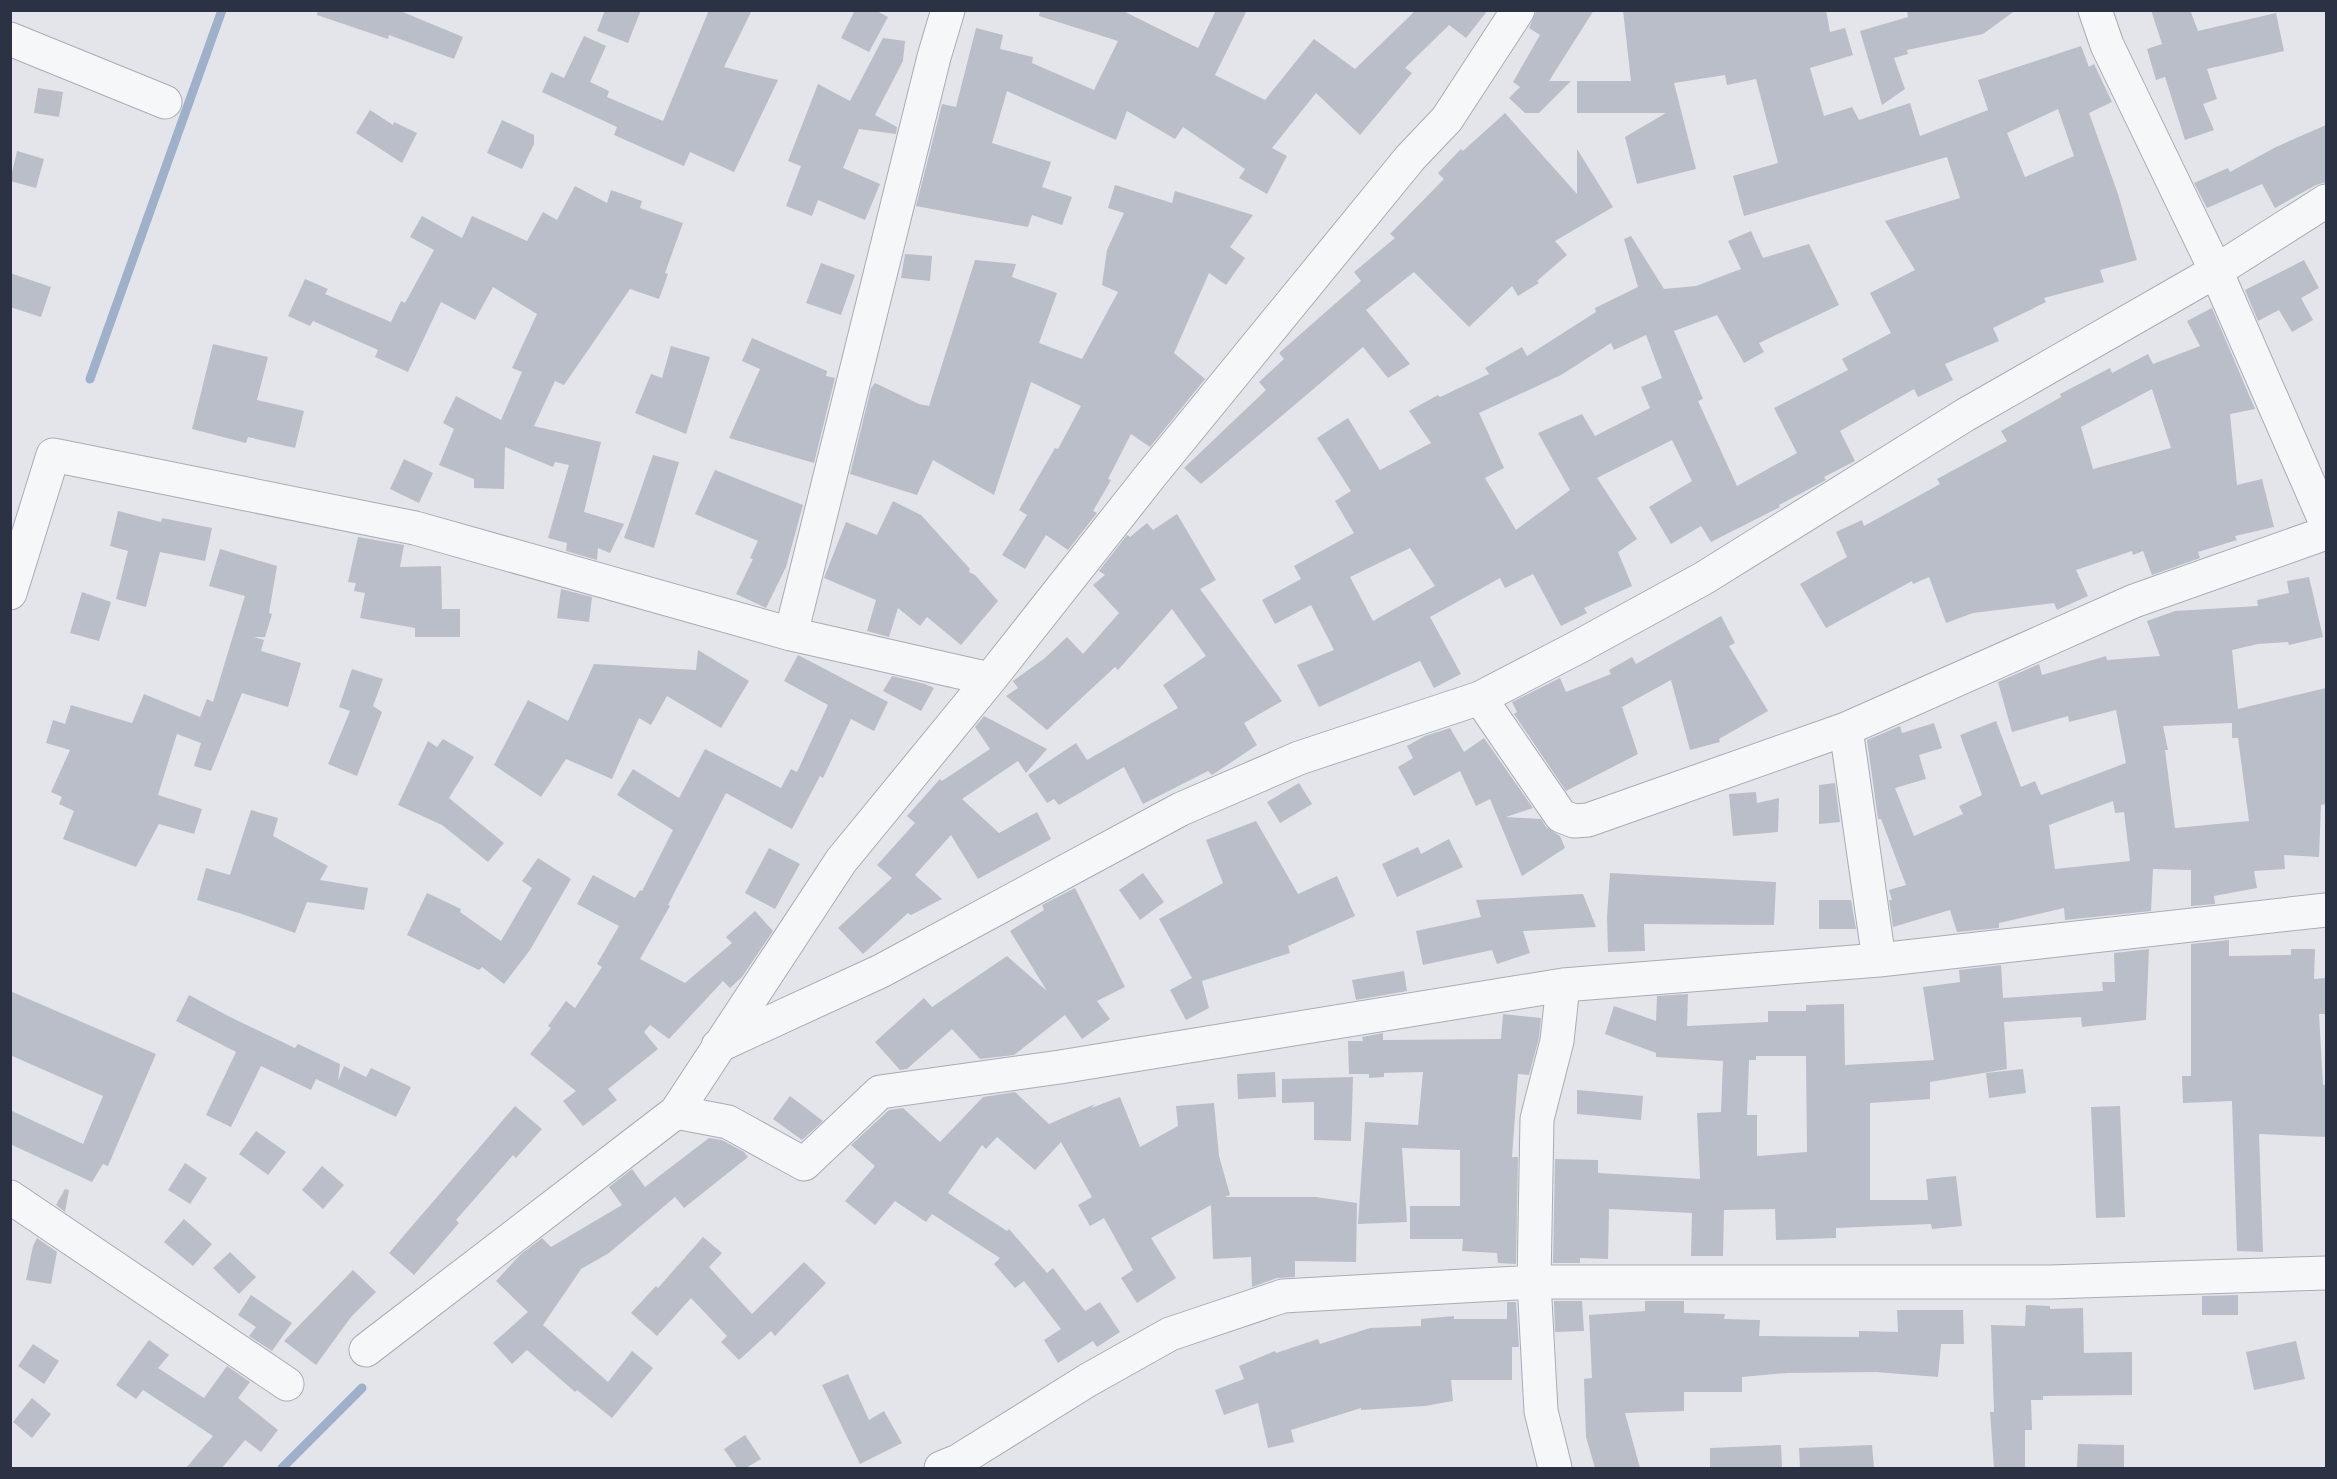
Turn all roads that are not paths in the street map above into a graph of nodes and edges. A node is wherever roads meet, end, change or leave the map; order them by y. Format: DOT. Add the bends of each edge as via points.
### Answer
graph roads {
  1 [pos="948,10"];
  2 [pos="1518,10"];
  3 [pos="2095,10"];
  4 [pos="10,39"];
  5 [pos="165,102"];
  6 [pos="2326,201"];
  7 [pos="2216,272"];
  8 [pos="2326,523"];
  9 [pos="2326,533"];
  10 [pos="10,593"];
  11 [pos="791,634"];
  12 [pos="990,679"];
  13 [pos="1480,698"];
  14 [pos="1846,729"];
  15 [pos="2326,910"];
  16 [pos="1879,960"];
  17 [pos="1563,985"];
  18 [pos="717,1046"];
  19 [pos="676,1112"];
  20 [pos="10,1197"];
  21 [pos="2326,1273"];
  22 [pos="1534,1282"];
  23 [pos="366,1350"];
  24 [pos="287,1384"];
  25 [pos="941,1468"];
  26 [pos="1555,1468"];
  1 -- 11 [label="street"];
  2 -- 12 [label="street" via="1447,119 1410,158"];
  3 -- 7 [label="street" via="2107,45"];
  4 -- 5 [label="street"];
  6 -- 7 [label="street"];
  7 -- 8 [label="street"];
  7 -- 13 [label="street" via="1965,415 1704,578"];
  9 -- 14 [label="street" via="2134,601"];
  10 -- 11 [label="street" via="53,455 415,528"];
  11 -- 12 [label="street"];
  12 -- 18 [label="street" via="841,861"];
  13 -- 14 [label="street" via="1561,816 1574,821 1610,813"];
  13 -- 18 [label="street" via="1299,758 1181,809 881,971"];
  14 -- 16 [label="street"];
  15 -- 16 [label="street"];
  16 -- 17 [label="street"];
  17 -- 19 [label="street" via="1060,1067 880,1092 804,1164 728,1122"];
  17 -- 22 [label="street" via="1557,1041 1537,1119"];
  18 -- 19 [label="street"];
  19 -- 23 [label="street"];
  20 -- 24 [label="street"];
  21 -- 22 [label="street" via="2050,1282"];
  22 -- 25 [label="street" via="1283,1296 1170,1334"];
  22 -- 26 [label="street" via="1541,1411"];
}
